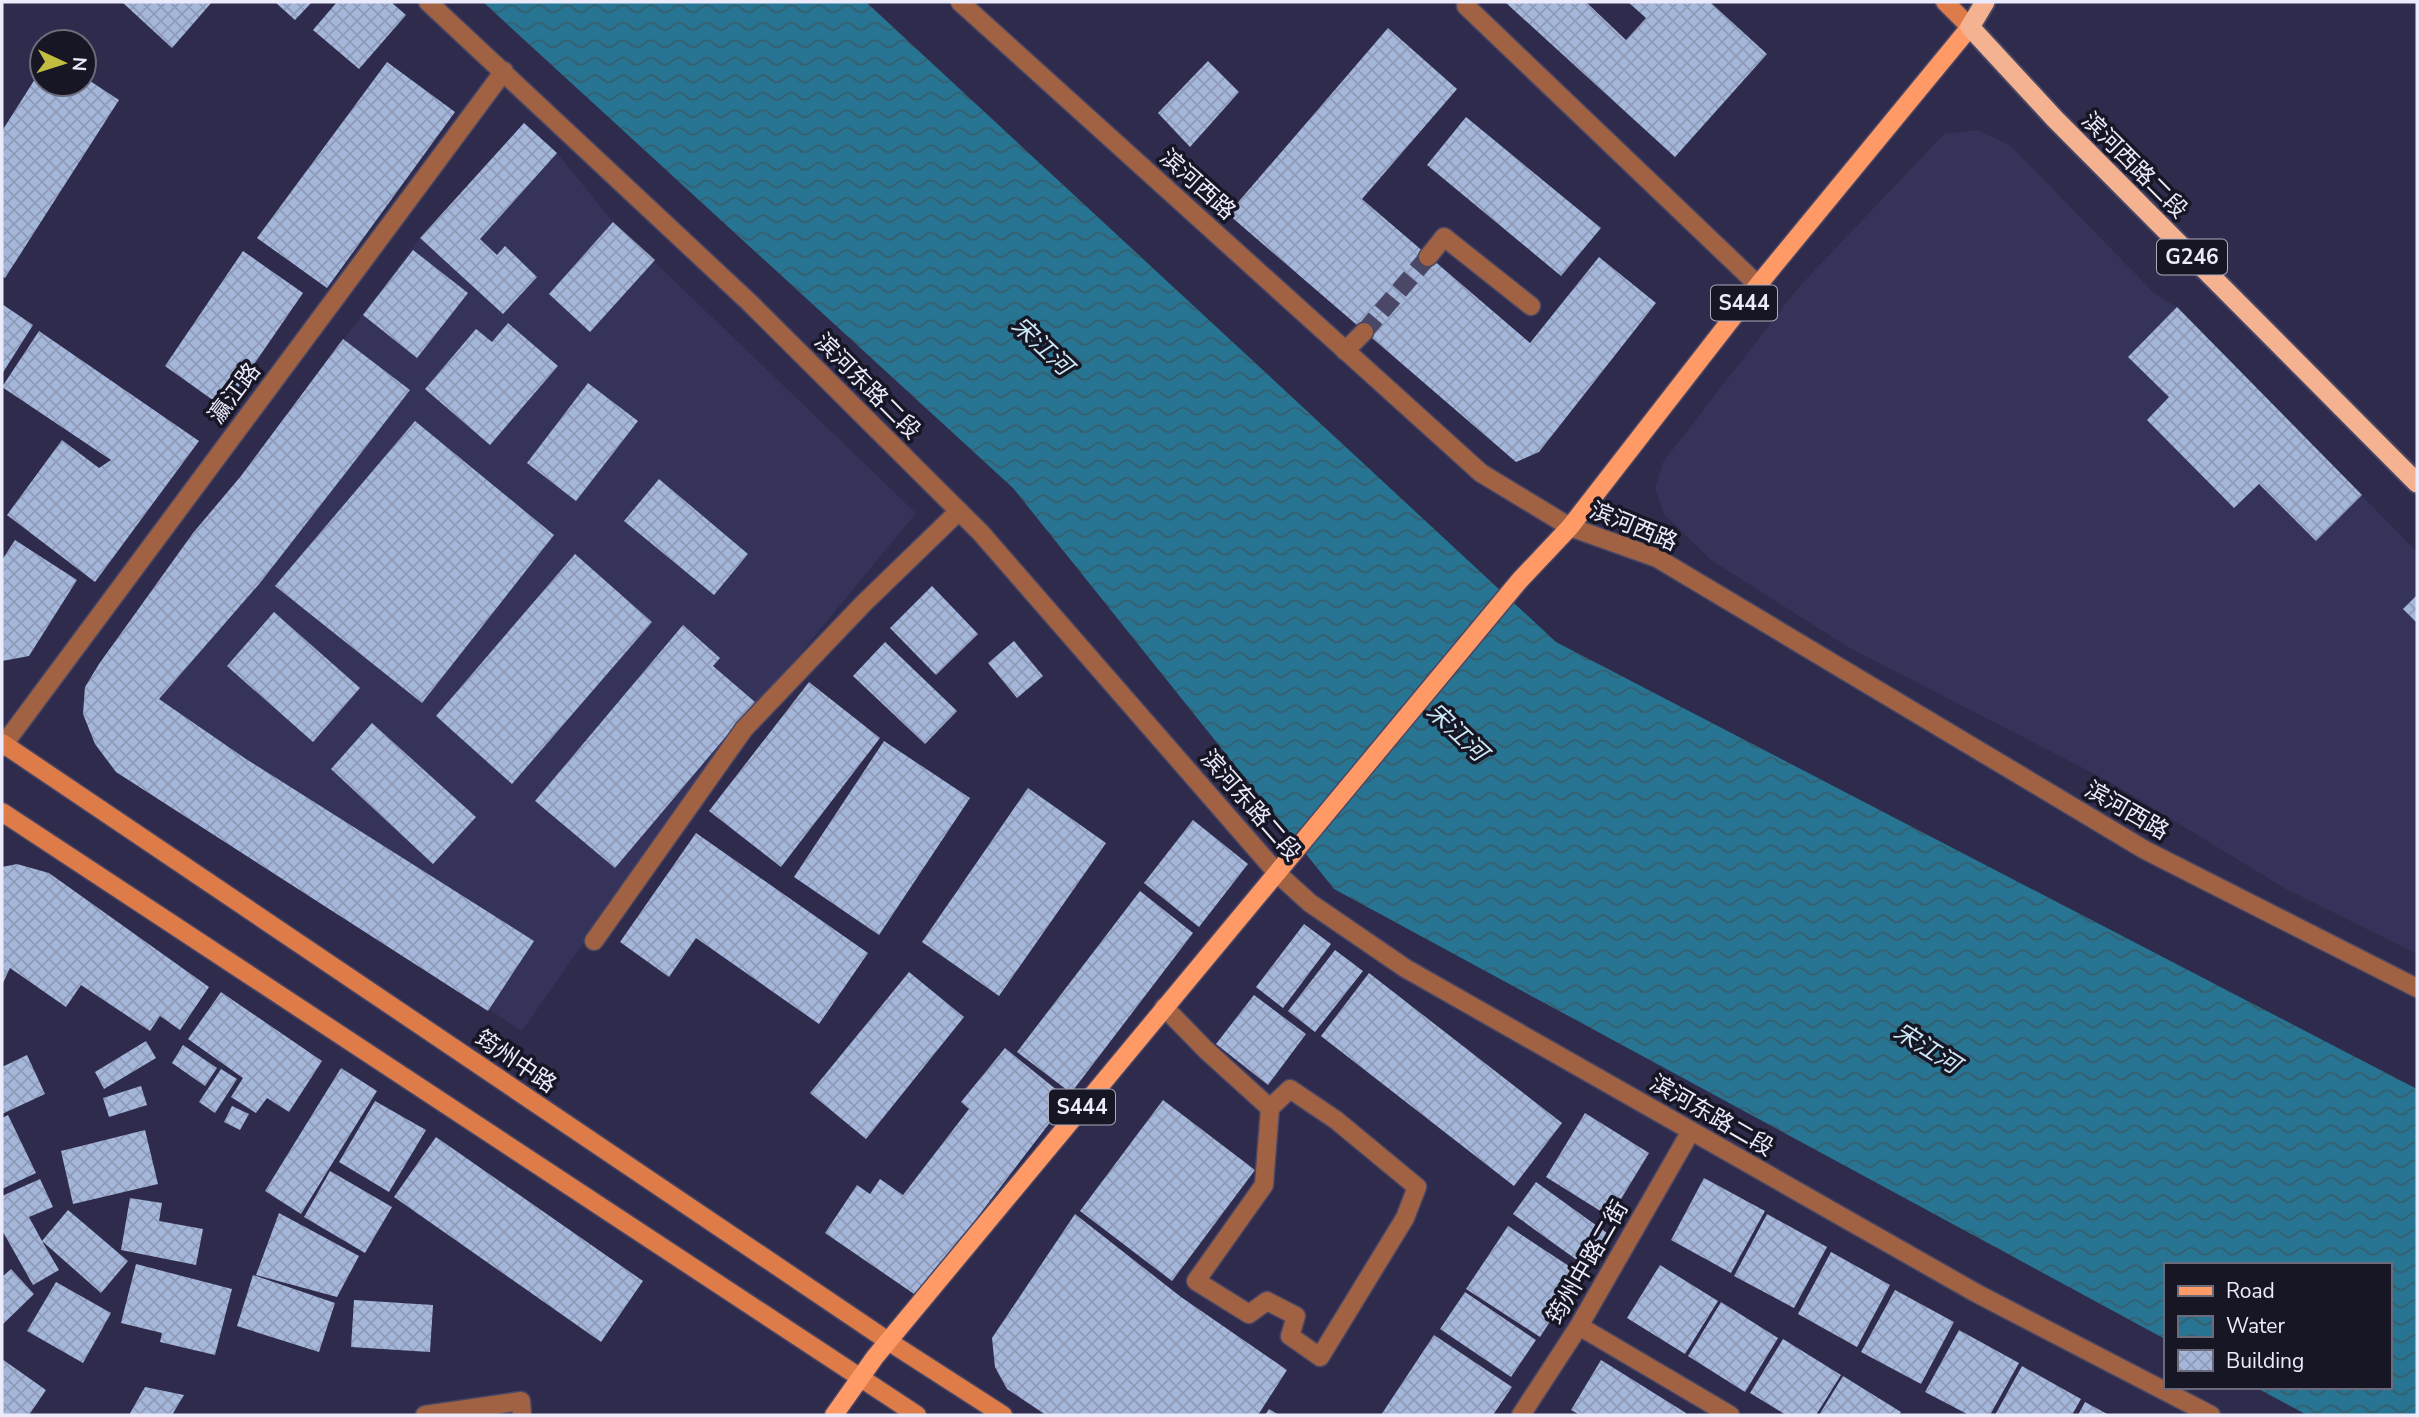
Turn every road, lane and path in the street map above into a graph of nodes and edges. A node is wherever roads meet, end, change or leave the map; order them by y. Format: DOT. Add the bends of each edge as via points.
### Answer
graph roads {
  1 [pos="428,2"];
  2 [pos="960,2"];
  3 [pos="1945,2"];
  4 [pos="1984,2"];
  5 [pos="1466,6"];
  6 [pos="1970,27"];
  7 [pos="504,71"];
  8 [pos="1428,257"];
  9 [pos="1758,285"];
  10 [pos="1531,306"];
  11 [pos="1364,332"];
  12 [pos="1345,351"];
  13 [pos="2417,483"];
  14 [pos="959,510"];
  15 [pos="1570,527"];
  16 [pos="2,745"];
  17 [pos="2,812"];
  18 [pos="1278,874"];
  19 [pos="594,941"];
  20 [pos="2417,988"];
  21 [pos="1164,1007"];
  22 [pos="1270,1108"];
  23 [pos="1692,1131"];
  24 [pos="1579,1326"];
  25 [pos="888,1341"];
  26 [pos="860,1378"];
  27 [pos="425,1415"];
  28 [pos="522,1415"];
  29 [pos="834,1415"];
  30 [pos="917,1415"];
  31 [pos="1003,1415"];
  32 [pos="1521,1415"];
  33 [pos="1730,1415"];
  34 [pos="2211,1415"];
  1 -- 7 [label="street, 滨河东路二段"];
  2 -- 12 [label="street, 滨河西路"];
  3 -- 6 [label="main road"];
  4 -- 6 [label="highway"];
  5 -- 9 [label="street"];
  6 -- 9 [label="main road, S444"];
  6 -- 13 [label="highway, 滨河西路二段 / G246" via="2055,119"];
  7 -- 14 [label="street, 滨河东路二段" via="750,303"];
  7 -- 16 [label="street, 瀛江路"];
  8 -- 10 [label="street" via="1444,237"];
  9 -- 15 [label="main road, S444"];
  11 -- 12 [label="street"];
  12 -- 15 [label="street, 滨河西路" via="1481,473"];
  14 -- 18 [label="street, 滨河东路二段"];
  14 -- 19 [label="street" via="744,729"];
  15 -- 18 [label="main road, S444" via="1520,580"];
  15 -- 20 [label="street, 滨河西路" via="1657,558 2145,850"];
  16 -- 25 [label="main road, 筠州中路"];
  17 -- 26 [label="main road"];
  18 -- 21 [label="main road, S444"];
  18 -- 23 [label="street, 滨河东路二段" via="1310,903 1405,968"];
  21 -- 22 [label="street"];
  21 -- 25 [label="main road, S444"];
  22 -- 22 [label="street" via="1290,1090 1336,1120 1416,1187 1405,1218 1320,1357 1290,1336 1296,1317 1267,1301 1249,1314 1196,1281 1264,1185"];
  23 -- 24 [label="street, 筠州中路二街"];
  23 -- 34 [label="street, 滨河东路二段" via="1976,1293"];
  24 -- 32 [label="street, 筠州中路二街"];
  24 -- 33 [label="street"];
  25 -- 26 [label="main road, S444"];
  25 -- 31 [label="main road, 筠州中路"];
  26 -- 29 [label="main road, S444"];
  26 -- 30 [label="main road"];
  27 -- 28 [label="street" via="521,1401"];
}
